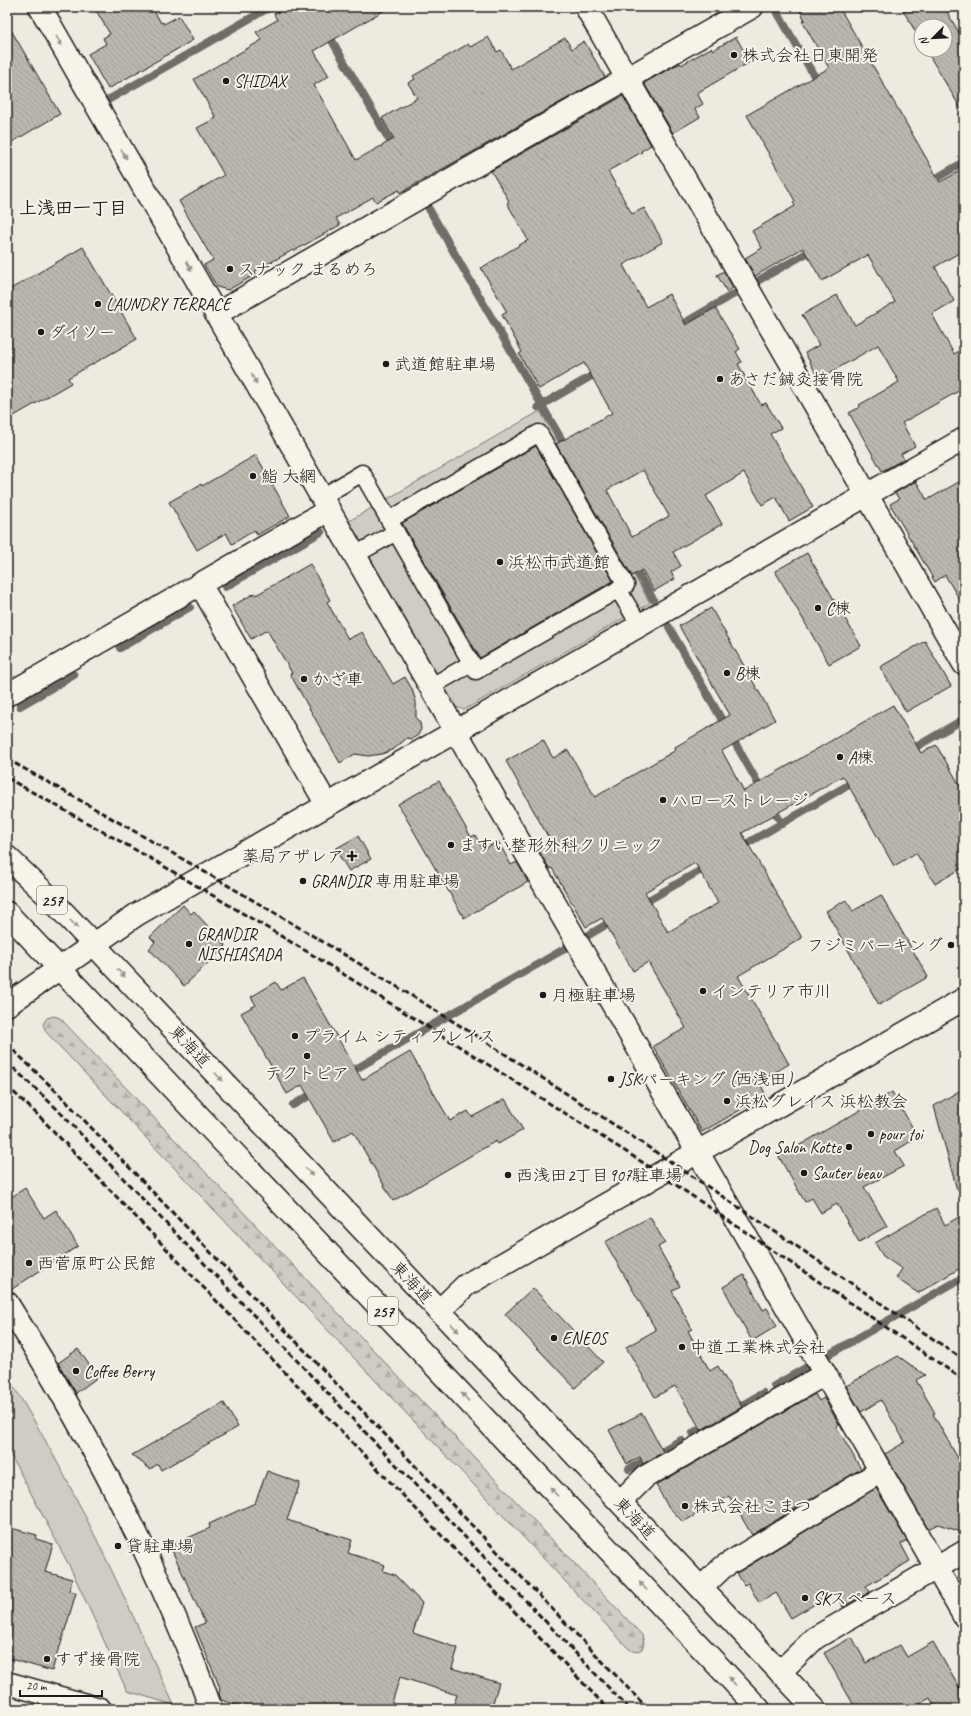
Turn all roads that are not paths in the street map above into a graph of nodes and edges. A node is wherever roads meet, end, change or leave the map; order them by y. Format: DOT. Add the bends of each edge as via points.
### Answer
graph roads {
  1 [pos="40,7"];
  2 [pos="586,7"];
  3 [pos="752,7"];
  4 [pos="627,79"];
  5 [pos="216,314"];
  6 [pos="964,439"];
  7 [pos="866,495"];
  8 [pos="325,503"];
  9 [pos="392,526"];
  10 [pos="355,555"];
  11 [pos="200,584"];
  12 [pos="618,589"];
  13 [pos="640,626"];
  14 [pos="472,663"];
  15 [pos="964,664"];
  16 [pos="430,687"];
  17 [pos="7,695"];
  18 [pos="456,731"];
  19 [pos="327,805"];
  20 [pos="7,858"];
  21 [pos="7,913"];
  22 [pos="94,944"];
  23 [pos="60,968"];
  24 [pos="964,998"];
  25 [pos="7,1005"];
  26 [pos="698,1152"];
  27 [pos="7,1303"];
  28 [pos="439,1311"];
  29 [pos="825,1374"];
  30 [pos="881,1471"];
  31 [pos="620,1502"];
  32 [pos="964,1552"];
  33 [pos="936,1568"];
  34 [pos="701,1588"];
  35 [pos="964,1616"];
  36 [pos="780,1672"];
  37 [pos="7,1683"];
  38 [pos="95,1708"];
  39 [pos="211,1709"];
  40 [pos="759,1709"];
  41 [pos="815,1709"];
  1 -- 5 [label="main road, one-way"];
  2 -- 4 [label="main road"];
  3 -- 4 [label="main road"];
  4 -- 5 [label="main road"];
  4 -- 7 [label="main road"];
  5 -- 8 [label="main road, one-way"];
  6 -- 7 [label="main road"];
  7 -- 13 [label="main road"];
  7 -- 15 [label="main road"];
  8 -- 9 [label="lane" via="362,473"];
  8 -- 10 [label="main road"];
  8 -- 11 [label="main road"];
  9 -- 10 [label="lane"];
  9 -- 12 [label="lane" via="539,433 626,584"];
  9 -- 14 [label="lane"];
  10 -- 16 [label="main road"];
  11 -- 17 [label="main road"];
  11 -- 19 [label="main road"];
  12 -- 13 [label="lane"];
  12 -- 14 [label="lane" via="476,671"];
  13 -- 18 [label="main road"];
  14 -- 16 [label="lane"];
  16 -- 18 [label="main road"];
  18 -- 19 [label="main road"];
  18 -- 26 [label="main road"];
  19 -- 22 [label="main road" via="136,916"];
  20 -- 22 [label="main road, 東海道 / 257, one-way"];
  21 -- 23 [label="main road, 257"];
  22 -- 23 [label="main road"];
  22 -- 28 [label="main road, 東海道 / 257, one-way"];
  23 -- 25 [label="main road"];
  40 -- 23 [label="main road, 257, one-way"];
  24 -- 26 [label="main road"];
  26 -- 28 [label="main road" via="466,1285"];
  26 -- 29 [label="main road"];
  27 -- 39 [label="main road" via="76,1417 132,1523 167,1598"];
  28 -- 31 [label="main road, 東海道 / 257, one-way"];
  29 -- 30 [label="main road"];
  29 -- 31 [label="main road" via="645,1477"];
  30 -- 33 [label="main road"];
  30 -- 34 [label="main road" via="723,1567"];
  31 -- 34 [label="main road, 東海道 / 257"];
  32 -- 33 [label="main road"];
  33 -- 35 [label="main road"];
  33 -- 36 [label="main road" via="815,1638"];
  34 -- 36 [label="main road, 東海道 / 257"];
  36 -- 41 [label="main road, 東海道 / 257"];
  37 -- 38 [label="main road"];
}
